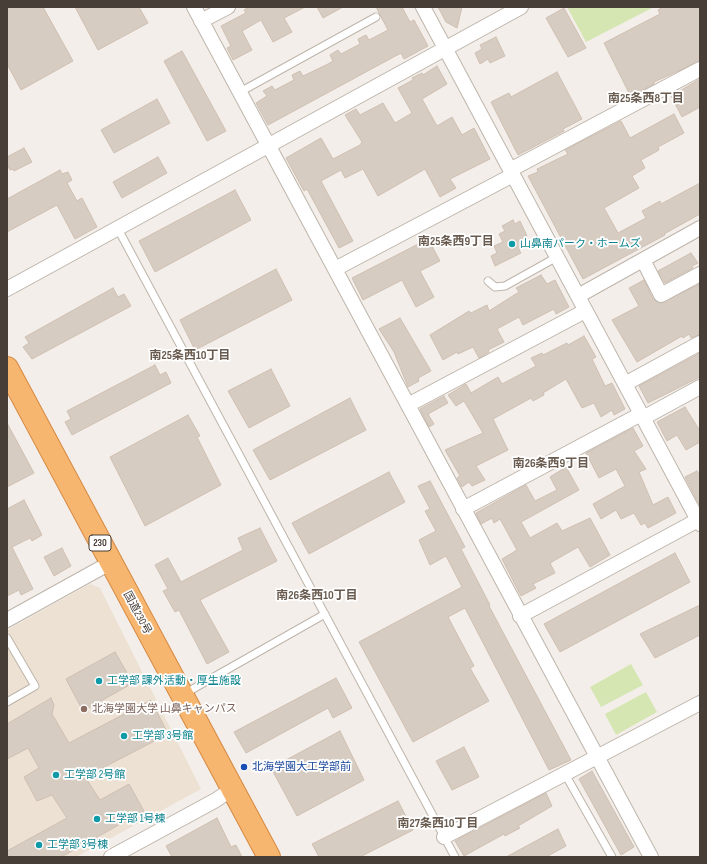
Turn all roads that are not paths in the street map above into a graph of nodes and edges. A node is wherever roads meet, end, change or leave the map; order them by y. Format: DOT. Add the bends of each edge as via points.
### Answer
graph roads {
  1 [pos="194,7"];
  2 [pos="228,7"];
  3 [pos="423,7"];
  4 [pos="521,7"];
  5 [pos="376,18"];
  6 [pos="202,21"];
  7 [pos="445,48"];
  8 [pos="700,68"];
  9 [pos="240,92"];
  10 [pos="269,147"];
  11 [pos="512,172"];
  12 [pos="700,228"];
  13 [pos="118,229"];
  14 [pos="557,257"];
  15 [pos="643,260"];
  16 [pos="335,269"];
  17 [pos="700,274"];
  18 [pos="488,281"];
  19 [pos="7,289"];
  20 [pos="578,296"];
  21 [pos="585,311"];
  22 [pos="700,342"];
  23 [pos="7,368"];
  24 [pos="625,384"];
  25 [pos="700,387"];
  26 [pos="408,406"];
  27 [pos="642,416"];
  28 [pos="463,509"];
  29 [pos="698,519"];
  30 [pos="110,563"];
  31 [pos="325,614"];
  32 [pos="520,616"];
  33 [pos="7,620"];
  34 [pos="7,638"];
  35 [pos="182,695"];
  36 [pos="7,702"];
  37 [pos="700,703"];
  38 [pos="596,757"];
  39 [pos="565,774"];
  40 [pos="232,789"];
  41 [pos="444,837"];
  42 [pos="111,857"];
  43 [pos="269,857"];
  44 [pos="455,857"];
  45 [pos="612,857"];
  46 [pos="651,857"];
  1 -- 6 [label="street"];
  2 -- 6 [label="street"];
  3 -- 7 [label="street"];
  4 -- 7 [label="street"];
  5 -- 9 [label="lane"];
  6 -- 9 [label="street"];
  7 -- 10 [label="street"];
  7 -- 11 [label="street"];
  8 -- 11 [label="street"];
  9 -- 10 [label="street"];
  10 -- 13 [label="street"];
  10 -- 16 [label="street"];
  11 -- 14 [label="street"];
  11 -- 16 [label="street"];
  12 -- 15 [label="street"];
  13 -- 19 [label="street"];
  13 -- 31 [label="lane"];
  14 -- 18 [label="lane" via="505,286 495,288"];
  14 -- 20 [label="street"];
  15 -- 17 [label="street" via="661,295"];
  15 -- 20 [label="street"];
  16 -- 26 [label="street"];
  20 -- 21 [label="street"];
  21 -- 24 [label="street"];
  21 -- 26 [label="street"];
  22 -- 24 [label="street"];
  23 -- 30 [label="highway, 国道230号 / 230"];
  24 -- 27 [label="street"];
  25 -- 27 [label="street"];
  26 -- 28 [label="street"];
  27 -- 28 [label="street"];
  27 -- 29 [label="street"];
  28 -- 32 [label="street"];
  29 -- 32 [label="street"];
  30 -- 33 [label="street"];
  30 -- 35 [label="highway, 国道230号 / 230"];
  31 -- 35 [label="lane"];
  31 -- 41 [label="lane"];
  32 -- 38 [label="street"];
  34 -- 36 [label="lane" via="35,686"];
  35 -- 40 [label="highway, 国道230号 / 230"];
  37 -- 38 [label="street"];
  38 -- 39 [label="street"];
  38 -- 46 [label="street"];
  39 -- 41 [label="street"];
  39 -- 45 [label="lane"];
  40 -- 42 [label="street"];
  40 -- 43 [label="highway, 国道230号 / 230"];
  41 -- 44 [label="lane"];
}
